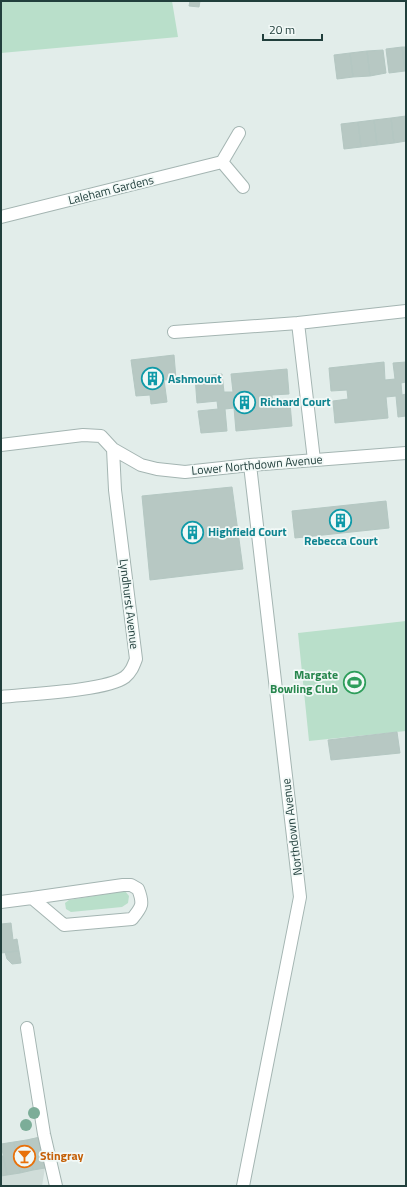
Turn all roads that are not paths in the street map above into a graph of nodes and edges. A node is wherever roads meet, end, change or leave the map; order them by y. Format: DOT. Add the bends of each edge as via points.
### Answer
graph roads {
  1 [pos="240,133"];
  2 [pos="222,162"];
  3 [pos="243,187"];
  4 [pos="1,217"];
  5 [pos="406,311"];
  6 [pos="298,323"];
  7 [pos="174,332"];
  8 [pos="1,445"];
  9 [pos="113,449"];
  10 [pos="406,453"];
  11 [pos="314,460"];
  12 [pos="250,465"];
  13 [pos="1,697"];
  14 [pos="32,898"];
  15 [pos="1,902"];
  16 [pos="27,1028"];
  17 [pos="56,1186"];
  18 [pos="243,1186"];
  1 -- 2 [label="street"];
  2 -- 3 [label="street"];
  2 -- 4 [label="street, Laleham Gardens"];
  5 -- 6 [label="street"];
  6 -- 7 [label="street"];
  6 -- 11 [label="street"];
  8 -- 9 [label="street, Lower Northdown Avenue" via="83,435 101,436"];
  9 -- 12 [label="street, Lower Northdown Avenue" via="141,465 157,469 186,472"];
  9 -- 13 [label="street, Lyndhurst Avenue" via="115,490 136,659 132,670 125,677 107,685"];
  10 -- 11 [label="street, Lower Northdown Avenue"];
  11 -- 12 [label="street, Lower Northdown Avenue"];
  12 -- 18 [label="street, Northdown Avenue" via="300,897"];
  14 -- 14 [label="street" via="131,885 138,889 142,899 141,909 132,919 64,925"];
  14 -- 15 [label="street"];
  16 -- 17 [label="street" via="44,1134"];
}
